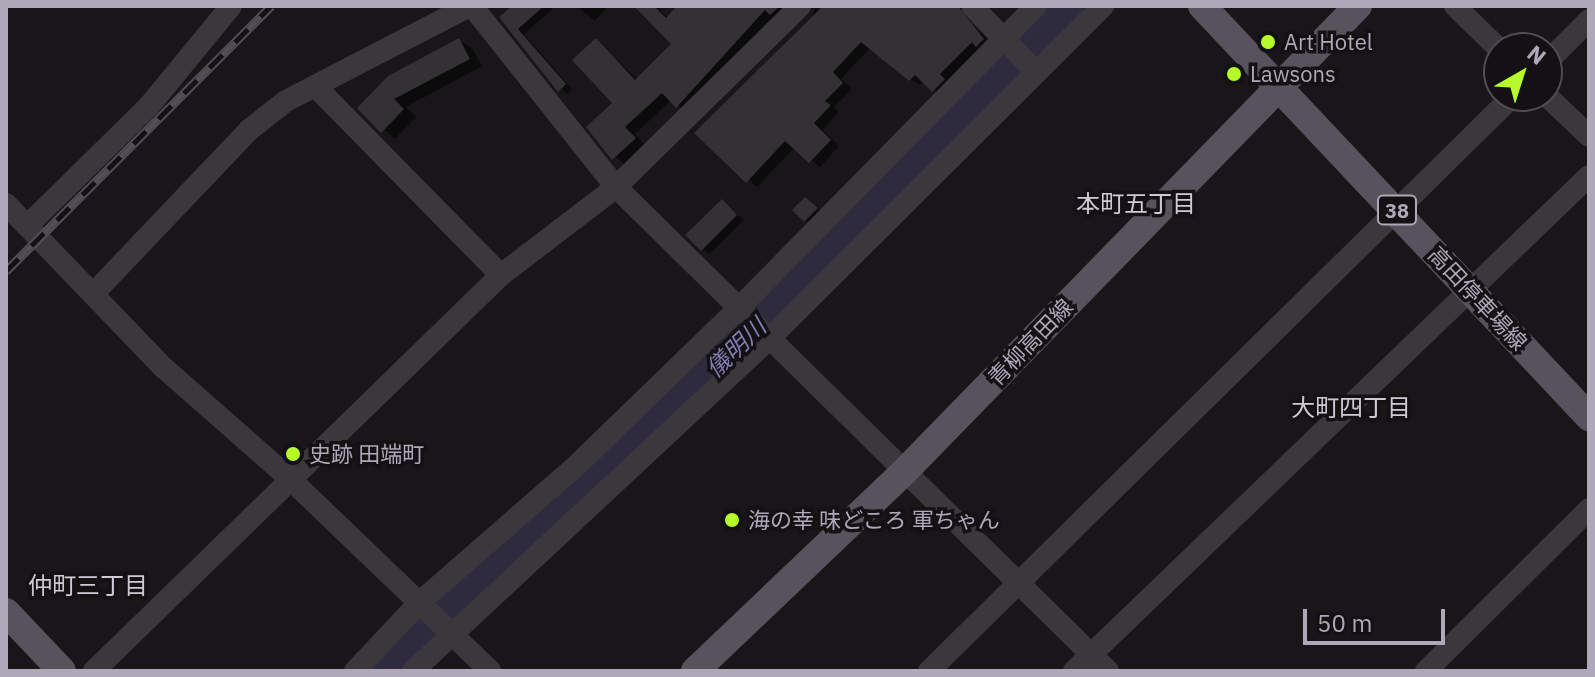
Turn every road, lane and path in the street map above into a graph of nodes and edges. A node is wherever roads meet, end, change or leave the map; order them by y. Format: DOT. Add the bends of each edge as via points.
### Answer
graph roads {
  1 [pos="231,6"];
  2 [pos="471,6"];
  3 [pos="800,6"];
  4 [pos="972,6"];
  5 [pos="1036,6"];
  6 [pos="1103,6"];
  7 [pos="1202,6"];
  8 [pos="1358,6"];
  9 [pos="1455,6"];
  10 [pos="1589,20"];
  11 [pos="1483,33"];
  12 [pos="1006,41"];
  13 [pos="1563,46"];
  14 [pos="1032,68"];
  15 [pos="315,86"];
  16 [pos="1278,87"];
  17 [pos="1563,111"];
  18 [pos="1497,112"];
  19 [pos="1589,136"];
  20 [pos="1589,176"];
  21 [pos="616,187"];
  22 [pos="6,204"];
  23 [pos="1397,211"];
  24 [pos="27,226"];
  25 [pos="501,275"];
  26 [pos="1467,288"];
  27 [pos="93,294"];
  28 [pos="742,313"];
  29 [pos="769,339"];
  30 [pos="1589,417"];
  31 [pos="903,473"];
  32 [pos="288,477"];
  33 [pos="1589,509"];
  34 [pos="1018,584"];
  35 [pos="423,605"];
  36 [pos="6,612"];
  37 [pos="450,632"];
  38 [pos="1090,654"];
  39 [pos="62,671"];
  40 [pos="94,671"];
  41 [pos="355,671"];
  42 [pos="413,671"];
  43 [pos="490,671"];
  44 [pos="695,671"];
  45 [pos="929,671"];
  46 [pos="1074,671"];
  47 [pos="1108,671"];
  48 [pos="1426,671"];
  1 -- 24 [label="street" via="149,106"];
  2 -- 15 [label="street"];
  2 -- 21 [label="street"];
  3 -- 21 [label="street"];
  4 -- 12 [label="street"];
  5 -- 12 [label="street"];
  6 -- 14 [label="street"];
  7 -- 16 [label="main road, 高田停車場線 / 38"];
  8 -- 16 [label="main road, 青柳高田線"];
  9 -- 11 [label="street"];
  10 -- 13 [label="street"];
  12 -- 14 [label="street"];
  12 -- 28 [label="street"];
  14 -- 29 [label="street"];
  15 -- 25 [label="street"];
  15 -- 27 [label="street" via="249,130"];
  16 -- 23 [label="main road, 高田停車場線 / 38"];
  16 -- 31 [label="main road, 青柳高田線"];
  17 -- 19 [label="street"];
  18 -- 23 [label="street"];
  20 -- 26 [label="street"];
  21 -- 25 [label="street"];
  21 -- 28 [label="street"];
  22 -- 24 [label="street"];
  23 -- 26 [label="main road, 高田停車場線 / 38"];
  23 -- 34 [label="street"];
  24 -- 27 [label="street"];
  25 -- 32 [label="street"];
  26 -- 30 [label="main road, 高田停車場線 / 38"];
  26 -- 38 [label="street"];
  27 -- 32 [label="street" via="164,368"];
  28 -- 29 [label="street"];
  28 -- 35 [label="street"];
  29 -- 31 [label="street"];
  29 -- 37 [label="street"];
  31 -- 34 [label="street"];
  31 -- 44 [label="main road, 青柳高田線"];
  32 -- 35 [label="street"];
  32 -- 40 [label="street"];
  33 -- 48 [label="street"];
  34 -- 38 [label="street"];
  34 -- 45 [label="street"];
  35 -- 37 [label="street"];
  35 -- 41 [label="street"];
  36 -- 39 [label="main road"];
  37 -- 42 [label="street"];
  37 -- 43 [label="street"];
  38 -- 46 [label="street"];
  38 -- 47 [label="street"];
}
